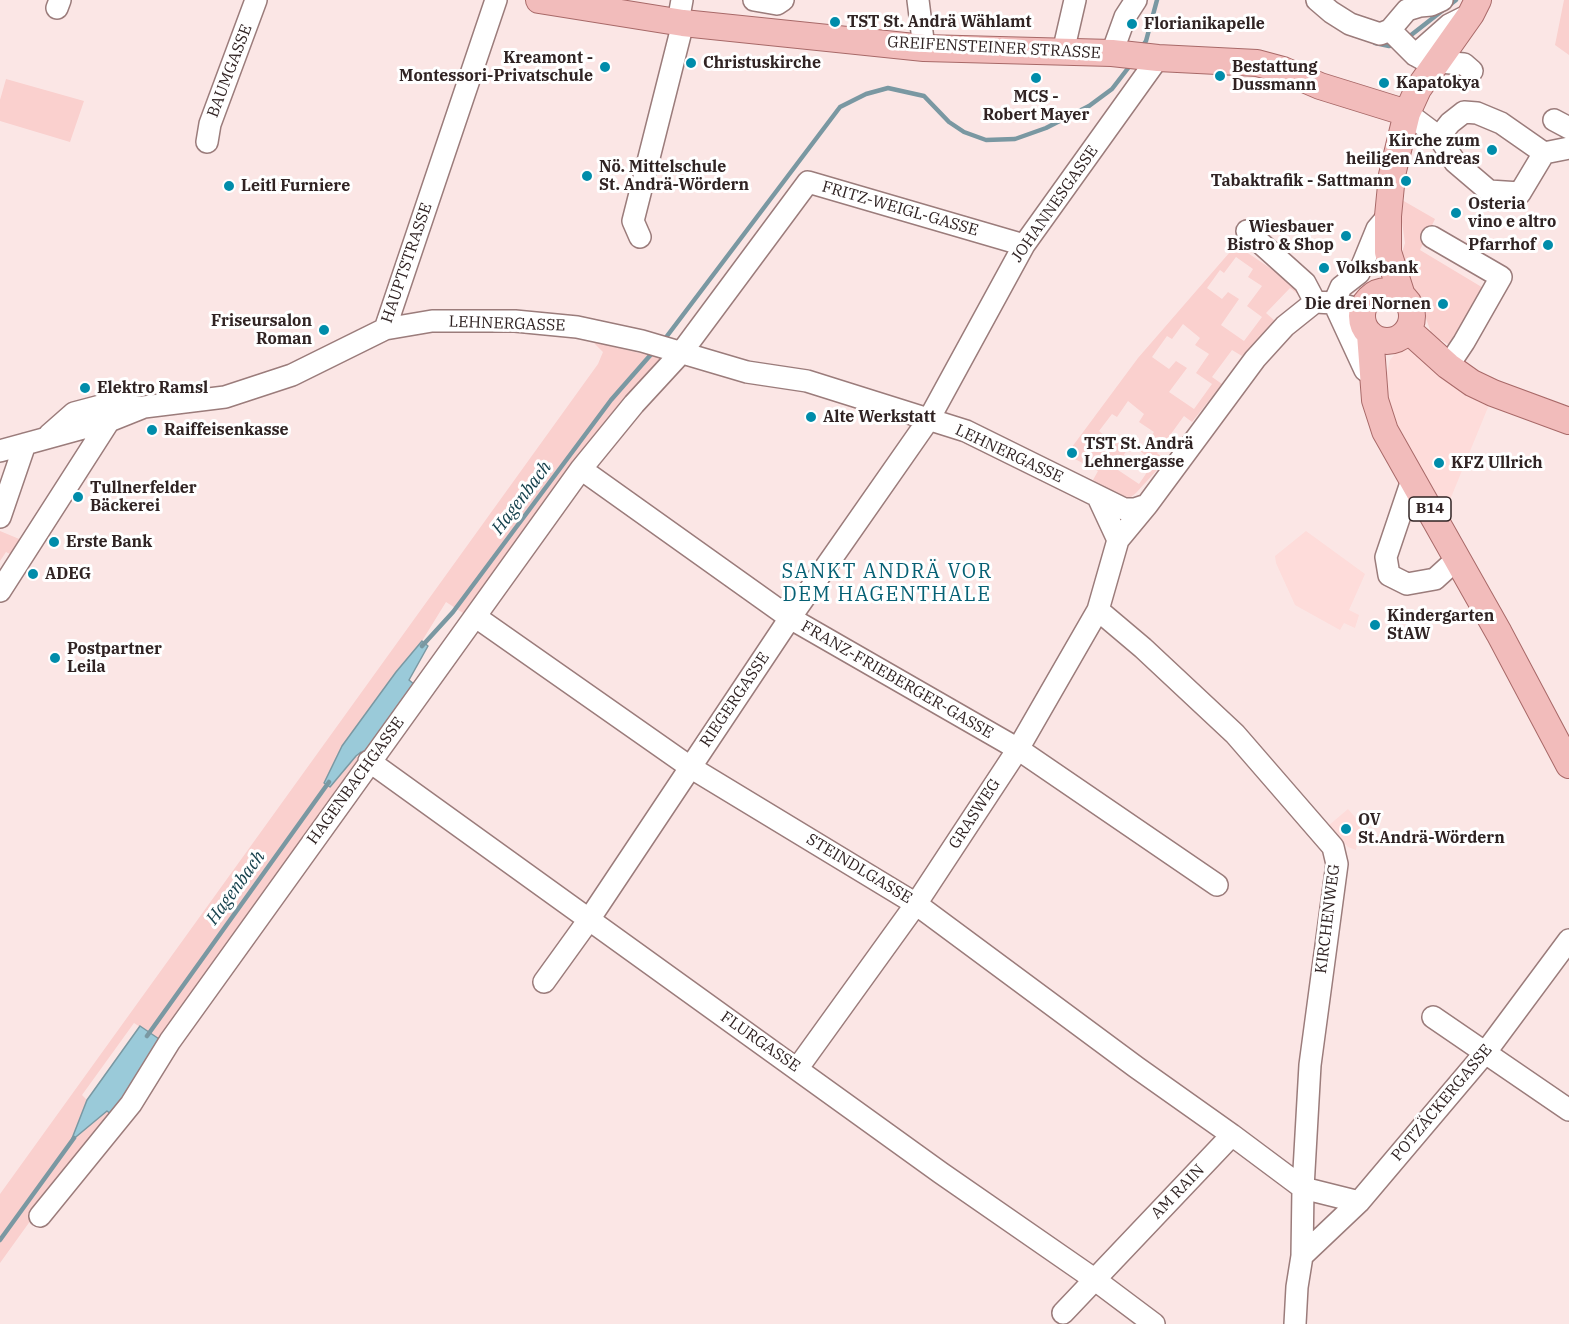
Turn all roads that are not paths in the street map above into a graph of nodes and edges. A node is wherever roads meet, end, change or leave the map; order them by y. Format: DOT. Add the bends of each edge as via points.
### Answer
graph roads {
  1 [pos="256,0"];
  2 [pos="496,0"];
  3 [pos="754,0"];
  4 [pos="783,0"];
  5 [pos="918,0"];
  6 [pos="1075,0"];
  7 [pos="1136,0"];
  8 [pos="1317,0"];
  9 [pos="550,1"];
  10 [pos="1436,3"];
  11 [pos="1474,7"];
  12 [pos="681,15"];
  13 [pos="1409,47"];
  14 [pos="924,48"];
  15 [pos="1062,52"];
  16 [pos="1112,53"];
  17 [pos="1152,58"];
  18 [pos="1472,71"];
  19 [pos="1407,112"];
  20 [pos="1439,137"];
  21 [pos="207,142"];
  22 [pos="1569,148"];
  23 [pos="1544,153"];
  24 [pos="1388,216"];
  25 [pos="1247,231"];
  26 [pos="640,237"];
  27 [pos="1432,237"];
  28 [pos="1024,245"];
  29 [pos="1388,252"];
  30 [pos="1402,296"];
  31 [pos="1324,303"];
  32 [pos="1369,313"];
  33 [pos="385,329"];
  34 [pos="1401,335"];
  35 [pos="676,351"];
  36 [pos="1448,366"];
  37 [pos="1374,378"];
  38 [pos="144,407"];
  39 [pos="929,419"];
  40 [pos="109,421"];
  41 [pos="1569,421"];
  42 [pos="34,441"];
  43 [pos="0,451"];
  44 [pos="580,469"];
  45 [pos="1413,477"];
  46 [pos="1098,497"];
  47 [pos="1147,505"];
  48 [pos="0,517"];
  49 [pos="1118,540"];
  50 [pos="1458,559"];
  51 [pos="0,591"];
  52 [pos="1098,610"];
  53 [pos="476,617"];
  54 [pos="790,618"];
  55 [pos="1018,749"];
  56 [pos="369,761"];
  57 [pos="1569,765"];
  58 [pos="690,767"];
  59 [pos="1217,885"];
  60 [pos="916,903"];
  61 [pos="588,921"];
  62 [pos="1569,940"];
  63 [pos="544,982"];
  64 [pos="1433,1017"];
  65 [pos="1485,1053"];
  66 [pos="798,1069"];
  67 [pos="1569,1110"];
  68 [pos="1232,1135"];
  69 [pos="1303,1188"];
  70 [pos="1359,1202"];
  71 [pos="40,1216"];
  72 [pos="1302,1256"];
  73 [pos="1094,1279"];
  74 [pos="1063,1313"];
  75 [pos="1152,1323"];
  76 [pos="1295,1324"];
  1 -- 21 [label="street, BAUMGASSE" via="210,124"];
  2 -- 33 [label="street, HAUPTSTRASSE"];
  3 -- 4 [label="street" via="777,4"];
  5 -- 14 [label="street"];
  6 -- 15 [label="street"];
  7 -- 16 [label="street" via="1125,17"];
  8 -- 13 [label="street" via="1350,24"];
  9 -- 12 [label="main road, GREIFENSTEINER STRASSE"];
  10 -- 13 [label="street" via="1407,10"];
  11 -- 13 [label="main road, B14"];
  12 -- 14 [label="main road, GREIFENSTEINER STRASSE"];
  12 -- 26 [label="street" via="633,221"];
  13 -- 18 [label="street" via="1464,64"];
  13 -- 19 [label="main road, B14" via="1418,89"];
  14 -- 15 [label="main road, GREIFENSTEINER STRASSE"];
  15 -- 16 [label="main road, GREIFENSTEINER STRASSE"];
  16 -- 17 [label="main road, GREIFENSTEINER STRASSE"];
  17 -- 19 [label="main road, GREIFENSTEINER STRASSE" via="1257,63"];
  17 -- 28 [label="street, JOHANNESGASSE"];
  19 -- 20 [label="street"];
  19 -- 24 [label="main road, B14" via="1392,175"];
  20 -- 23 [label="street" via="1464,112 1477,113 1502,123"];
  20 -- 23 [label="street" via="1455,162 1490,191 1520,193"];
  22 -- 23 [label="street"];
  24 -- 29 [label="main road, B14"];
  24 -- 31 [label="street" via="1377,229 1359,273"];
  25 -- 31 [label="street"];
  27 -- 36 [label="street" via="1501,277"];
  28 -- 35 [label="street, FRITZ-WEIGL-GASSE" via="808,182"];
  28 -- 39 [label="street, JOHANNESGASSE"];
  29 -- 30 [label="main road, B14"];
  29 -- 32 [label="main road, B14"];
  30 -- 32 [label="main road" via="1388,291"];
  30 -- 34 [label="main road, B14" via="1412,316"];
  31 -- 32 [label="street"];
  31 -- 37 [label="street" via="1365,370"];
  31 -- 47 [label="street" via="1285,326 1256,359"];
  32 -- 34 [label="main road" via="1382,341"];
  32 -- 37 [label="main road, B14"];
  33 -- 35 [label="street, LEHNERGASSE" via="432,321 514,321 577,327"];
  33 -- 38 [label="street, HAUPTSTRASSE" via="292,375 225,397"];
  34 -- 36 [label="main road"];
  34 -- 37 [label="main road, B14"];
  35 -- 39 [label="street, LEHNERGASSE" via="747,372 807,381"];
  35 -- 44 [label="street, HAGENBACHGASSE"];
  36 -- 41 [label="main road" via="1493,393"];
  37 -- 45 [label="main road, B14" via="1372,386 1385,431"];
  38 -- 40 [label="street, HAUPTSTRASSE"];
  38 -- 42 [label="street" via="108,404 74,413"];
  39 -- 46 [label="street, LEHNERGASSE" via="966,431"];
  39 -- 54 [label="street, RIEGERGASSE"];
  40 -- 42 [label="street, HAUPTSTRASSE"];
  40 -- 51 [label="street"];
  42 -- 43 [label="street, HAUPTSTRASSE"];
  42 -- 48 [label="street"];
  44 -- 53 [label="street, HAGENBACHGASSE"];
  44 -- 54 [label="street, FRANZ-FRIEBERGER-GASSE"];
  45 -- 50 [label="main road, B14"];
  45 -- 50 [label="street" via="1386,557 1389,575 1407,584 1435,579"];
  46 -- 47 [label="street, LEHNERGASSE" via="1124,509"];
  46 -- 49 [label="street"];
  47 -- 49 [label="street, GRASWEG"];
  49 -- 52 [label="street, GRASWEG"];
  50 -- 57 [label="main road, B14"];
  52 -- 55 [label="street, GRASWEG"];
  52 -- 69 [label="street, KIRCHENWEG" via="1235,734 1334,847 1337,864 1310,1065"];
  53 -- 56 [label="street, HAGENBACHGASSE"];
  53 -- 58 [label="street, STEINDLGASSE"];
  54 -- 55 [label="street, FRANZ-FRIEBERGER-GASSE"];
  54 -- 58 [label="street, RIEGERGASSE"];
  55 -- 59 [label="street, FRANZ-FRIEBERGER-GASSE"];
  55 -- 60 [label="street, GRASWEG"];
  56 -- 61 [label="street, FLURGASSE"];
  56 -- 71 [label="street, HAGENBACHGASSE" via="170,1041 131,1104"];
  58 -- 60 [label="street, STEINDLGASSE"];
  58 -- 61 [label="street, RIEGERGASSE"];
  60 -- 66 [label="street, GRASWEG"];
  60 -- 68 [label="street, STEINDLGASSE"];
  61 -- 63 [label="street, RIEGERGASSE"];
  61 -- 66 [label="street, FLURGASSE"];
  62 -- 65 [label="street, POTZÄCKERGASSE"];
  64 -- 65 [label="street"];
  65 -- 67 [label="street"];
  65 -- 70 [label="street, POTZÄCKERGASSE"];
  66 -- 73 [label="street, FLURGASSE"];
  68 -- 69 [label="street"];
  68 -- 73 [label="street, AM RAIN"];
  69 -- 70 [label="street"];
  69 -- 72 [label="street, KIRCHENWEG"];
  70 -- 72 [label="street, POTZÄCKERGASSE"];
  72 -- 76 [label="street, KIRCHENWEG"];
  73 -- 74 [label="street, AM RAIN"];
  73 -- 75 [label="street, FLURGASSE"];
}
